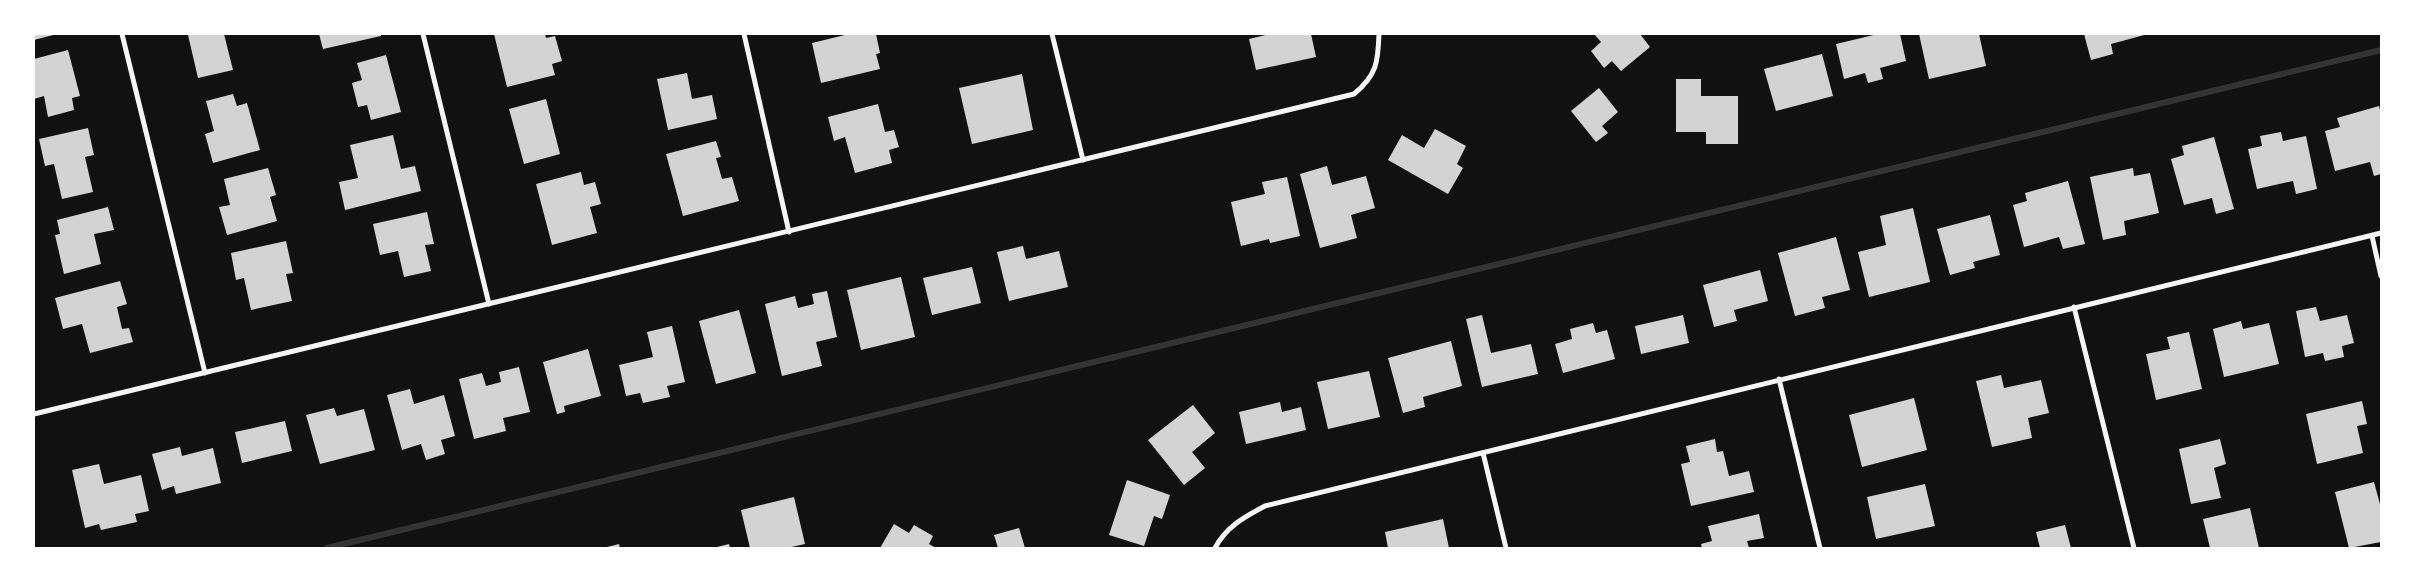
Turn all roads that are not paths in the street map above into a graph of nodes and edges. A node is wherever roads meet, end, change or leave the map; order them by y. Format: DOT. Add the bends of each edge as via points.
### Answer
graph roads {
  1 [pos="122,34"];
  2 [pos="423,34"];
  3 [pos="744,34"];
  4 [pos="1052,34"];
  5 [pos="1379,34"];
  6 [pos="1083,160"];
  7 [pos="789,232"];
  8 [pos="2381,233"];
  9 [pos="2372,236"];
  10 [pos="2381,276"];
  11 [pos="489,304"];
  12 [pos="2074,307"];
  13 [pos="206,373"];
  14 [pos="1779,379"];
  15 [pos="34,414"];
  16 [pos="1482,453"];
  17 [pos="1215,548"];
  18 [pos="1506,548"];
  19 [pos="1820,548"];
  20 [pos="2134,548"];
  1 -- 13 [label="street"];
  2 -- 11 [label="street"];
  3 -- 7 [label="street"];
  4 -- 6 [label="street"];
  5 -- 6 [label="street" via="1378,64 1366,84 1354,94"];
  6 -- 7 [label="street"];
  7 -- 11 [label="street"];
  8 -- 9 [label="street"];
  9 -- 10 [label="street"];
  9 -- 12 [label="street"];
  11 -- 13 [label="street"];
  12 -- 14 [label="street"];
  12 -- 20 [label="street"];
  13 -- 15 [label="street"];
  14 -- 16 [label="street"];
  14 -- 19 [label="street"];
  16 -- 17 [label="street" via="1264,506 1240,518 1220,538"];
  16 -- 18 [label="street"];
}
